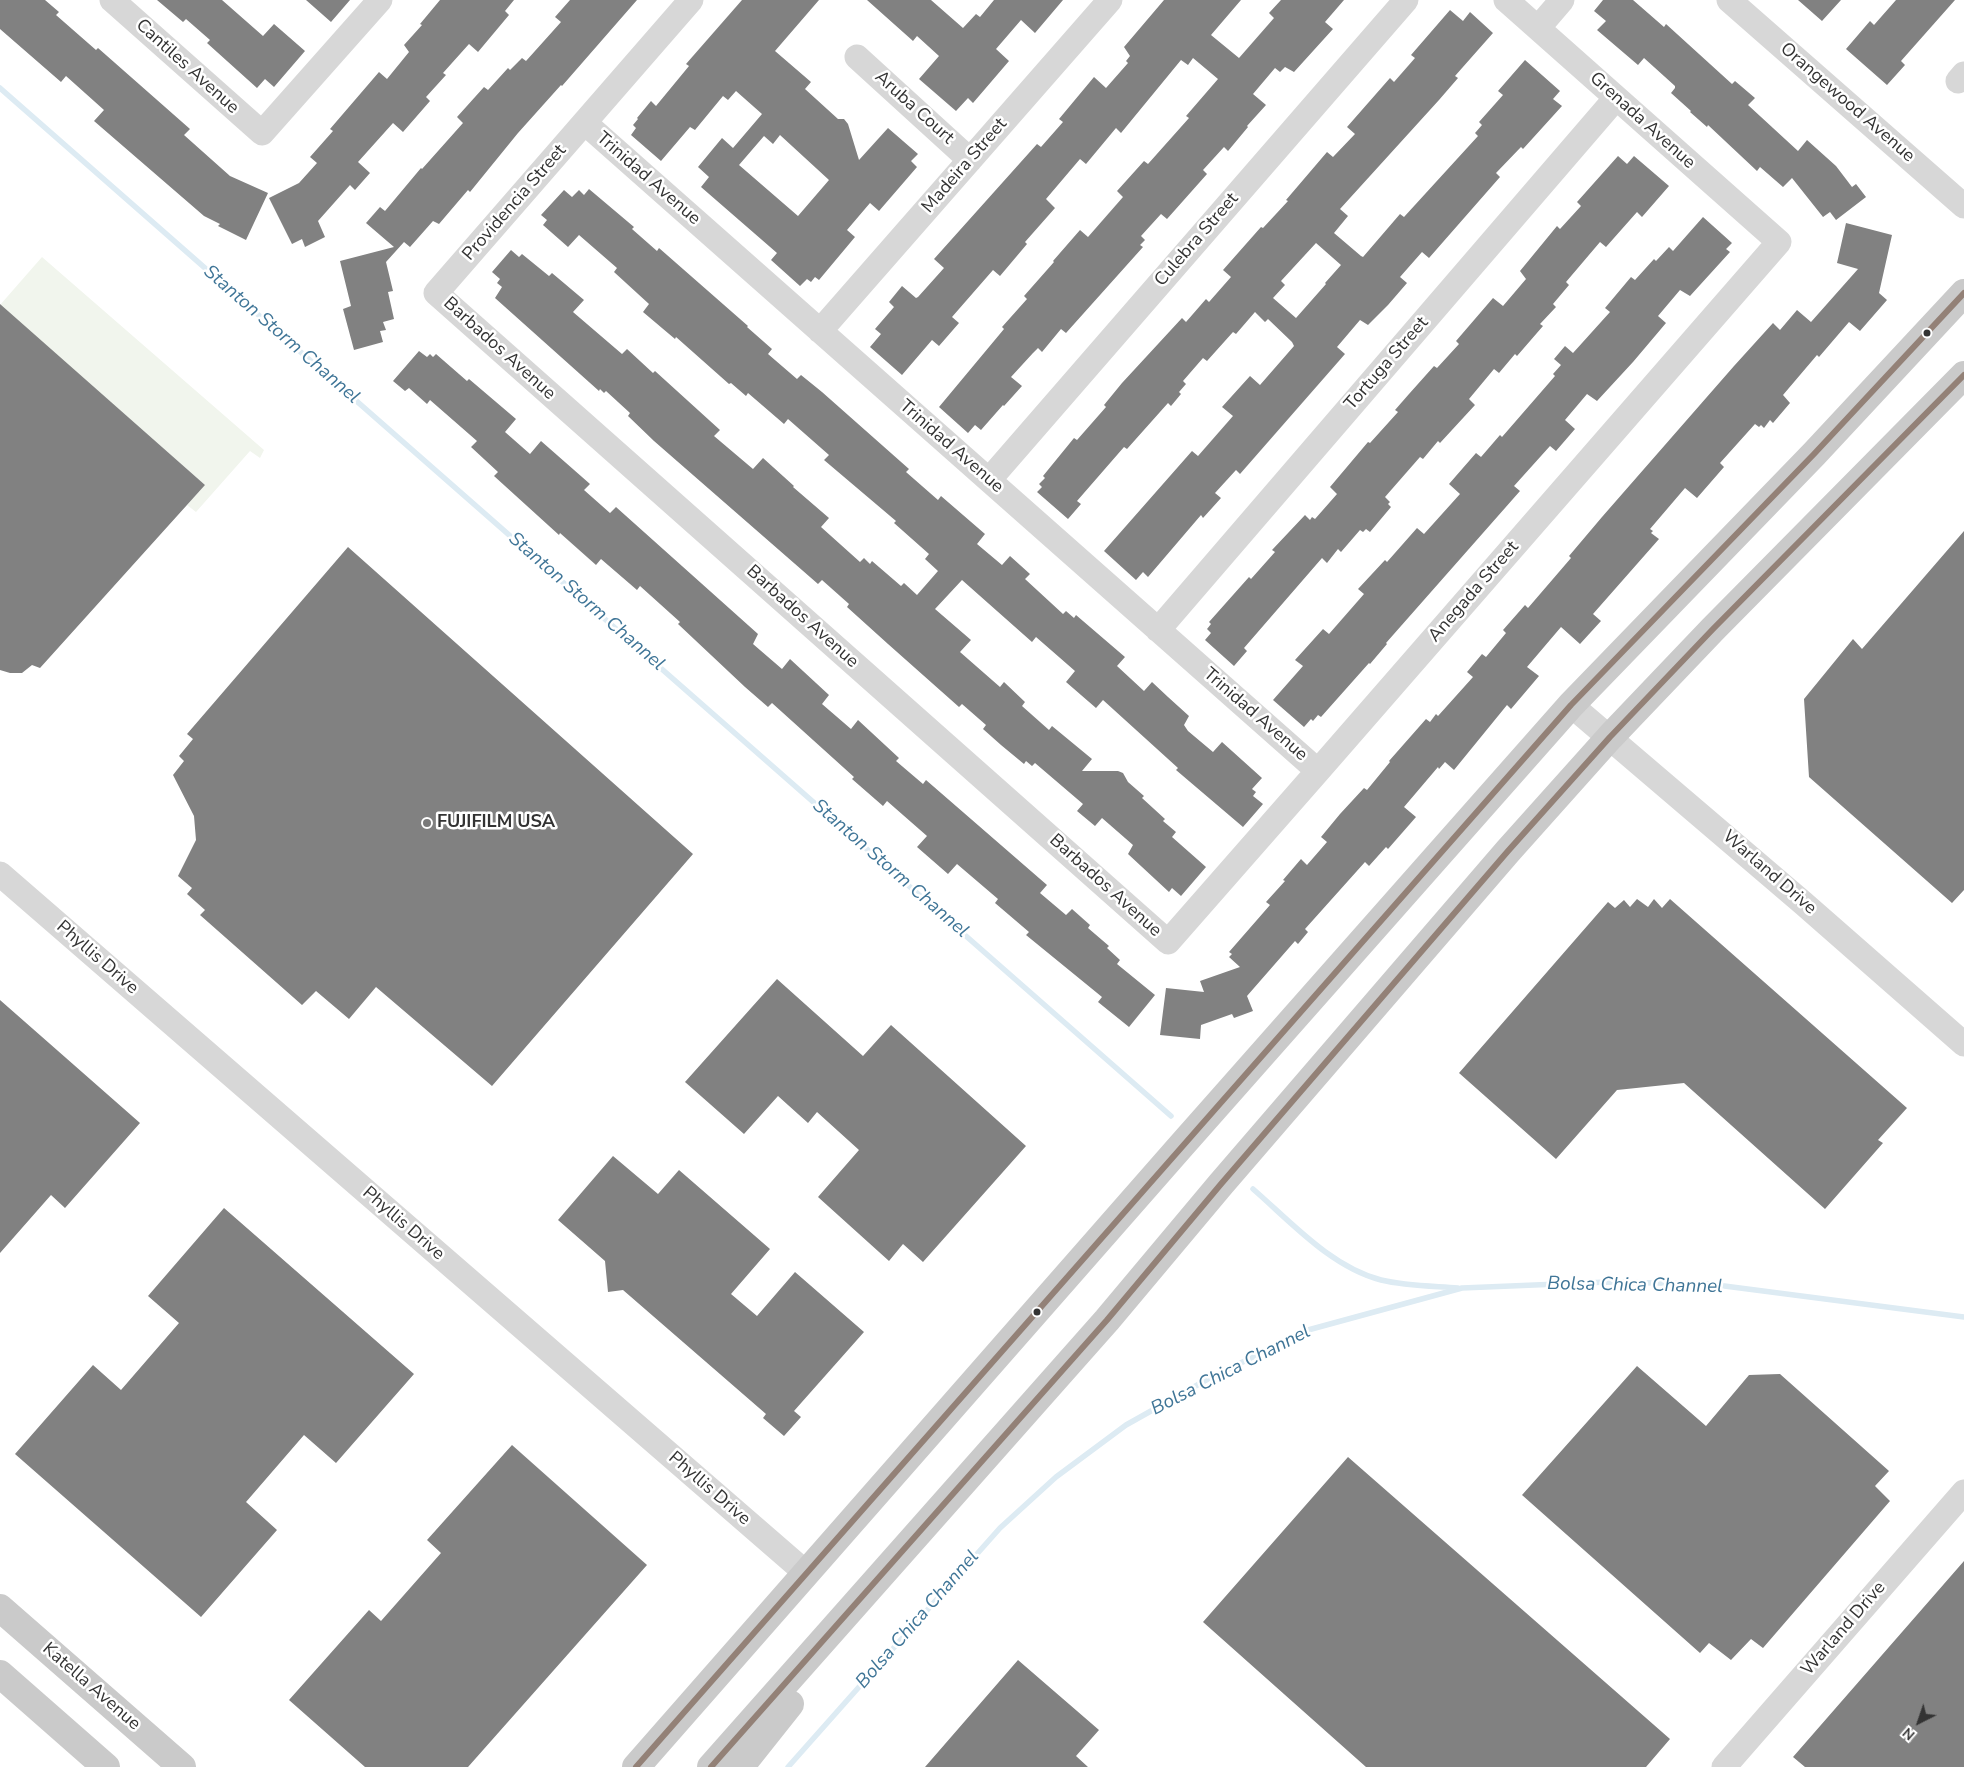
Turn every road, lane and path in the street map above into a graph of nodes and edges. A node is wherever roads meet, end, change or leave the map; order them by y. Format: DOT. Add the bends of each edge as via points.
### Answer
graph roads {
  1 [pos="112,0"];
  2 [pos="380,0"];
  3 [pos="691,0"];
  4 [pos="1110,0"];
  5 [pos="1406,0"];
  6 [pos="1506,0"];
  7 [pos="1562,0"];
  8 [pos="1729,0"];
  9 [pos="1538,28"];
  10 [pos="857,57"];
  11 [pos="1616,98"];
  12 [pos="585,123"];
  13 [pos="970,160"];
  14 [pos="1964,206"];
  15 [pos="1779,242"];
  16 [pos="436,293"];
  17 [pos="1964,293"];
  18 [pos="820,331"];
  19 [pos="1964,374"];
  20 [pos="988,480"];
  21 [pos="1158,630"];
  22 [pos="1571,705"];
  23 [pos="1610,737"];
  24 [pos="1318,771"];
  25 [pos="0,874"];
  26 [pos="1168,942"];
  27 [pos="1964,1044"];
  28 [pos="1964,1492"];
  29 [pos="806,1574"];
  30 [pos="0,1608"];
  31 [pos="833,1630"];
  32 [pos="0,1674"];
  33 [pos="106,1767"];
  34 [pos="182,1767"];
  35 [pos="636,1767"];
  36 [pos="711,1767"];
  37 [pos="740,1767"];
  38 [pos="1724,1767"];
  1 -- 2 [label="street, Cantiles Avenue" via="262,133"];
  3 -- 12 [label="street, Providencia Street"];
  4 -- 13 [label="street, Madeira Street"];
  5 -- 20 [label="street, Culebra Street"];
  6 -- 9 [label="street, Grenada Avenue"];
  7 -- 9 [label="street"];
  8 -- 14 [label="street, Orangewood Avenue"];
  9 -- 11 [label="street, Grenada Avenue"];
  10 -- 13 [label="street, Aruba Court"];
  11 -- 15 [label="street, Grenada Avenue"];
  11 -- 21 [label="street, Tortuga Street"];
  12 -- 16 [label="street, Providencia Street"];
  12 -- 18 [label="street, Trinidad Avenue"];
  13 -- 18 [label="street, Madeira Street"];
  15 -- 24 [label="street, Anegada Street"];
  16 -- 26 [label="street, Barbados Avenue"];
  17 -- 22 [label="main road" via="1814,454"];
  18 -- 20 [label="street, Trinidad Avenue"];
  19 -- 23 [label="main road"];
  20 -- 21 [label="street, Trinidad Avenue"];
  21 -- 24 [label="street, Trinidad Avenue"];
  22 -- 23 [label="street, Warland Drive"];
  22 -- 29 [label="main road"];
  23 -- 27 [label="street, Warland Drive"];
  23 -- 31 [label="main road" via="1508,851 1107,1320"];
  24 -- 26 [label="street, Anegada Street"];
  25 -- 29 [label="street, Phyllis Drive"];
  28 -- 38 [label="street, Warland Drive"];
  29 -- 35 [label="main road"];
  30 -- 34 [label="main road, Katella Avenue"];
  31 -- 36 [label="main road"];
  31 -- 37 [label="main road" via="818,1669"];
  32 -- 33 [label="main road"];
}
